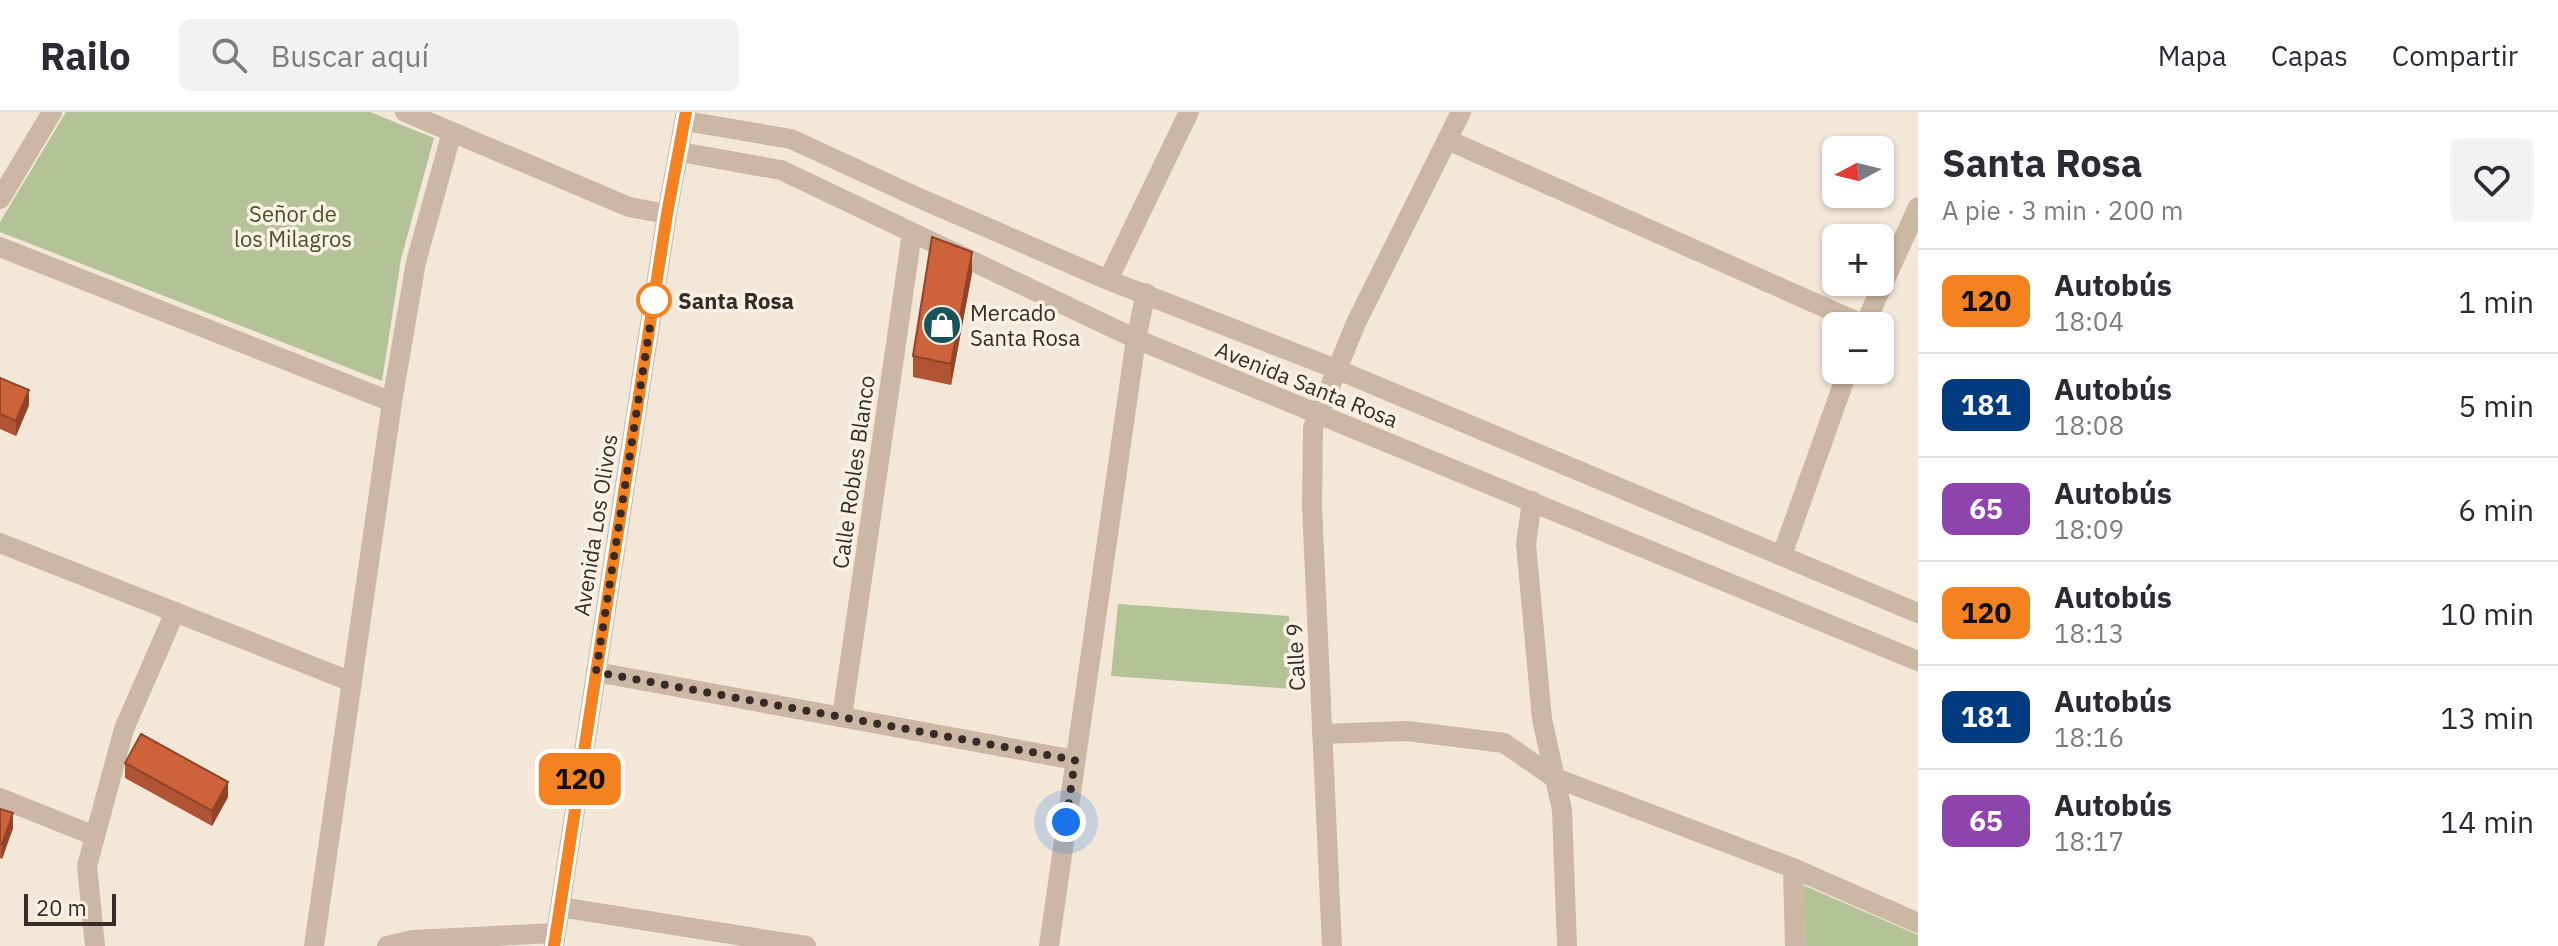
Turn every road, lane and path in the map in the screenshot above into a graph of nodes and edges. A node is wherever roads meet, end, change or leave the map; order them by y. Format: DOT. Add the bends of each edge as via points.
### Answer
graph roads {
  1 [pos="52,112"];
  2 [pos="405,112"];
  3 [pos="1189,112"];
  4 [pos="1461,112"];
  5 [pos="686,116"];
  6 [pos="452,132"];
  7 [pos="1448,140"];
  8 [pos="680,152"];
  9 [pos="0,199"];
  10 [pos="1918,207"];
  11 [pos="667,214"];
  12 [pos="912,233"];
  13 [pos="0,247"];
  14 [pos="1108,280"];
  15 [pos="1146,293"];
  16 [pos="1833,312"];
  17 [pos="1870,312"];
  18 [pos="1136,339"];
  19 [pos="1336,369"];
  20 [pos="1843,384"];
  21 [pos="392,402"];
  22 [pos="1318,414"];
  23 [pos="1532,501"];
  24 [pos="0,543"];
  25 [pos="1782,555"];
  26 [pos="175,612"];
  27 [pos="1918,613"];
  28 [pos="1918,661"];
  29 [pos="596,672"];
  30 [pos="352,682"];
  31 [pos="842,717"];
  32 [pos="1322,734"];
  33 [pos="1075,760"];
  34 [pos="1553,777"];
  35 [pos="0,798"];
  36 [pos="95,836"];
  37 [pos="1793,868"];
  38 [pos="560,907"];
  39 [pos="1918,923"];
  40 [pos="555,939"];
  41 [pos="784,944"];
  42 [pos="95,946"];
  43 [pos="314,946"];
  44 [pos="387,946"];
  45 [pos="806,946"];
  46 [pos="1049,946"];
  47 [pos="1332,946"];
  48 [pos="1567,946"];
  49 [pos="1795,946"];
  1 -- 9 [label="street"];
  2 -- 6 [label="street"];
  3 -- 14 [label="street"];
  4 -- 7 [label="street, Calle 9"];
  5 -- 8 [label="street, Avenida Los Olivos"];
  5 -- 14 [label="street, Avenida Santa Rosa" via="791,139"];
  6 -- 11 [label="street" via="629,207"];
  6 -- 21 [label="street" via="416,262"];
  7 -- 16 [label="street"];
  7 -- 19 [label="street, Calle 9"];
  8 -- 11 [label="street, Avenida Los Olivos"];
  8 -- 12 [label="street, Avenida Santa Rosa" via="781,170"];
  10 -- 17 [label="street"];
  11 -- 29 [label="street, Avenida Los Olivos"];
  12 -- 18 [label="street, Avenida Santa Rosa"];
  12 -- 31 [label="street, Calle Robles Blanco"];
  13 -- 21 [label="street"];
  14 -- 15 [label="street, Avenida Santa Rosa"];
  15 -- 18 [label="street"];
  15 -- 19 [label="street, Avenida Santa Rosa"];
  18 -- 22 [label="street, Avenida Santa Rosa"];
  18 -- 33 [label="street"];
  19 -- 22 [label="street, Calle 9"];
  19 -- 25 [label="street, Avenida Santa Rosa"];
  20 -- 25 [label="street"];
  21 -- 30 [label="street"];
  22 -- 23 [label="street, Avenida Santa Rosa"];
  22 -- 32 [label="street, Calle 9" via="1313,428 1312,506"];
  23 -- 28 [label="street, Avenida Santa Rosa"];
  23 -- 34 [label="street" via="1526,544 1542,719"];
  24 -- 26 [label="street"];
  25 -- 27 [label="street, Avenida Santa Rosa"];
  26 -- 30 [label="street"];
  26 -- 36 [label="street" via="124,729"];
  29 -- 31 [label="street"];
  29 -- 38 [label="street, Avenida Los Olivos"];
  30 -- 43 [label="street"];
  31 -- 33 [label="street"];
  32 -- 34 [label="street" via="1407,731 1504,743"];
  32 -- 47 [label="street, Calle 9"];
  33 -- 46 [label="street"];
  34 -- 37 [label="street"];
  34 -- 48 [label="street" via="1562,810"];
  35 -- 36 [label="street"];
  36 -- 42 [label="street" via="87,866"];
  37 -- 39 [label="street"];
  37 -- 49 [label="street"];
  38 -- 40 [label="street, Avenida Los Olivos"];
  38 -- 41 [label="street"];
  40 -- 44 [label="street" via="413,940"];
  41 -- 45 [label="street"];
}
